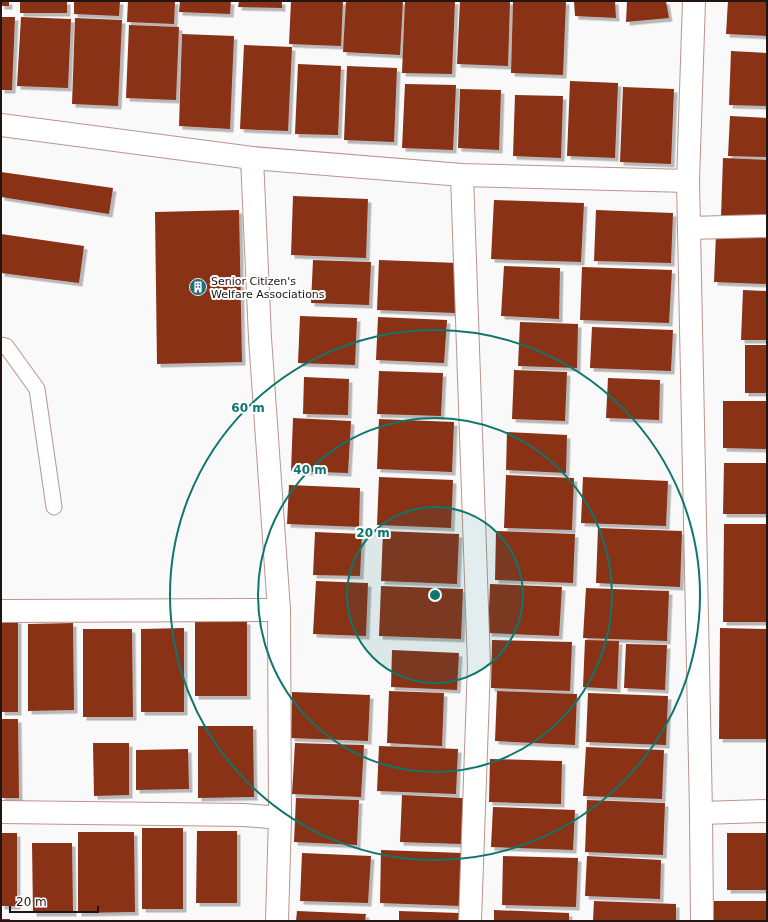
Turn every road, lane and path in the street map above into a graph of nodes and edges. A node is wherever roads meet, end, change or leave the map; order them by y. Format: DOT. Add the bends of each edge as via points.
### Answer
graph roads {
  1 [pos="694,1"];
  2 [pos="1,125"];
  3 [pos="252,158"];
  4 [pos="462,176"];
  5 [pos="688,181"];
  6 [pos="767,226"];
  7 [pos="689,228"];
  8 [pos="1,344"];
  9 [pos="54,507"];
  10 [pos="279,610"];
  11 [pos="1,611"];
  12 [pos="767,811"];
  13 [pos="1,812"];
  14 [pos="701,813"];
  15 [pos="280,818"];
  16 [pos="277,921"];
  17 [pos="470,921"];
  18 [pos="702,921"];
  1 -- 5 [label="street"];
  2 -- 3 [label="street"];
  3 -- 4 [label="street"];
  3 -- 10 [label="street" via="260,338"];
  4 -- 5 [label="street"];
  4 -- 17 [label="street" via="479,666"];
  5 -- 7 [label="street"];
  6 -- 7 [label="street"];
  7 -- 14 [label="street"];
  8 -- 9 [label="lane" via="6,346 38,389"];
  10 -- 11 [label="street"];
  10 -- 15 [label="street"];
  12 -- 14 [label="street"];
  13 -- 15 [label="street" via="244,815"];
  14 -- 18 [label="street"];
  15 -- 16 [label="street"];
}
